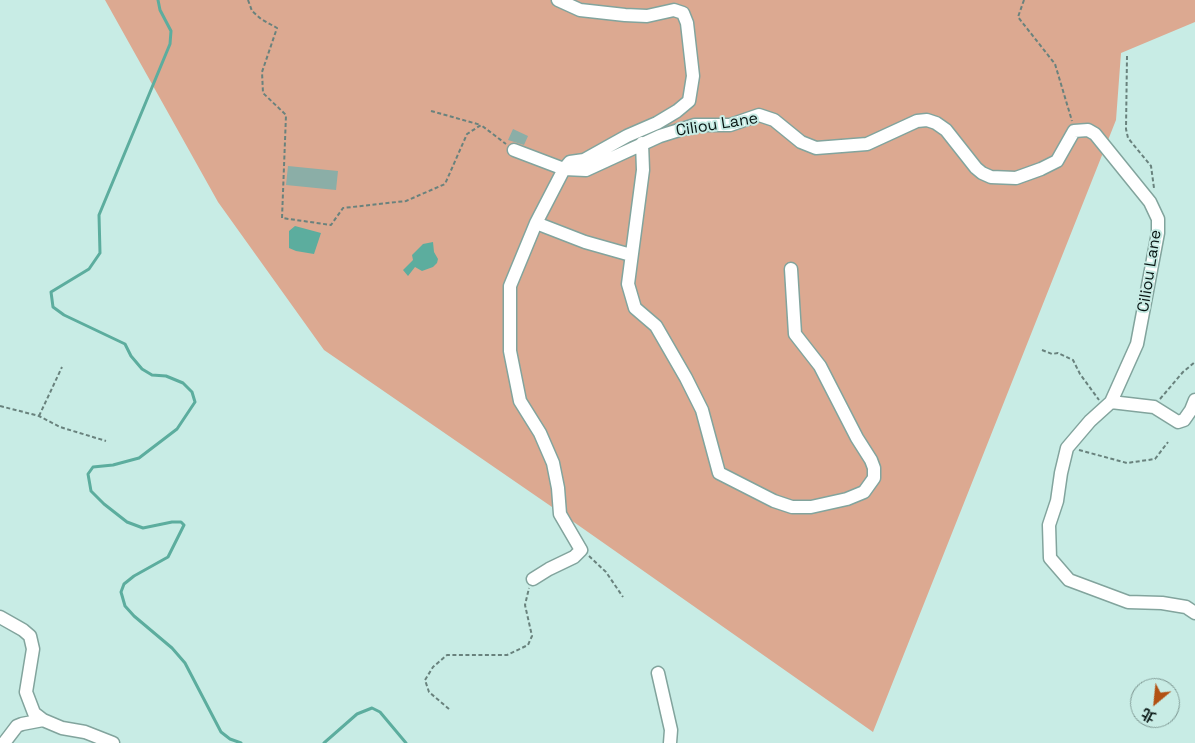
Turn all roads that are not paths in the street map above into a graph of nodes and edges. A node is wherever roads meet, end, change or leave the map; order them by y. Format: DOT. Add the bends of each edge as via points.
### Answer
graph roads {
  1 [pos="558,0"];
  2 [pos="642,143"];
  3 [pos="514,150"];
  4 [pos="564,169"];
  5 [pos="536,224"];
  6 [pos="631,255"];
  7 [pos="791,269"];
  8 [pos="1192,398"];
  9 [pos="1107,405"];
  10 [pos="533,579"];
  11 [pos="1195,613"];
  12 [pos="0,617"];
  13 [pos="658,673"];
  14 [pos="43,720"];
  15 [pos="4,743"];
  16 [pos="113,743"];
  17 [pos="670,743"];
  1 -- 4 [label="street" via="580,10 625,15 647,16 674,10 683,13 693,76 690,101 677,111 584,160 570,162"];
  2 -- 4 [label="street, Ciliou Lane" via="586,170"];
  2 -- 6 [label="street" via="643,170"];
  2 -- 9 [label="street, Ciliou Lane" via="695,125 730,125 759,115 774,120 801,142 816,148 867,144 917,121 927,120 946,130 982,173 991,177 1016,178 1057,161 1074,131 1088,130 1095,134 1150,202 1158,220 1137,344"];
  3 -- 4 [label="street"];
  4 -- 5 [label="street"];
  5 -- 6 [label="street"];
  5 -- 10 [label="street" via="510,286 510,350 520,401 553,463 560,514 581,550"];
  6 -- 7 [label="street" via="628,284 635,308 656,326 698,402 719,473 774,501 792,507 811,507 864,492 874,478 874,468 820,366 795,334"];
  8 -- 9 [label="street" via="1191,410 1184,420 1178,422 1154,407"];
  9 -- 11 [label="street, Ciliou Lane" via="1067,448 1058,501 1049,525 1050,558 1069,580 1128,602 1162,603 1186,607"];
  12 -- 14 [label="street" via="30,636 33,649 26,692 34,713"];
  13 -- 17 [label="street" via="671,730"];
  14 -- 15 [label="street" via="17,726"];
  14 -- 16 [label="street"];
}
